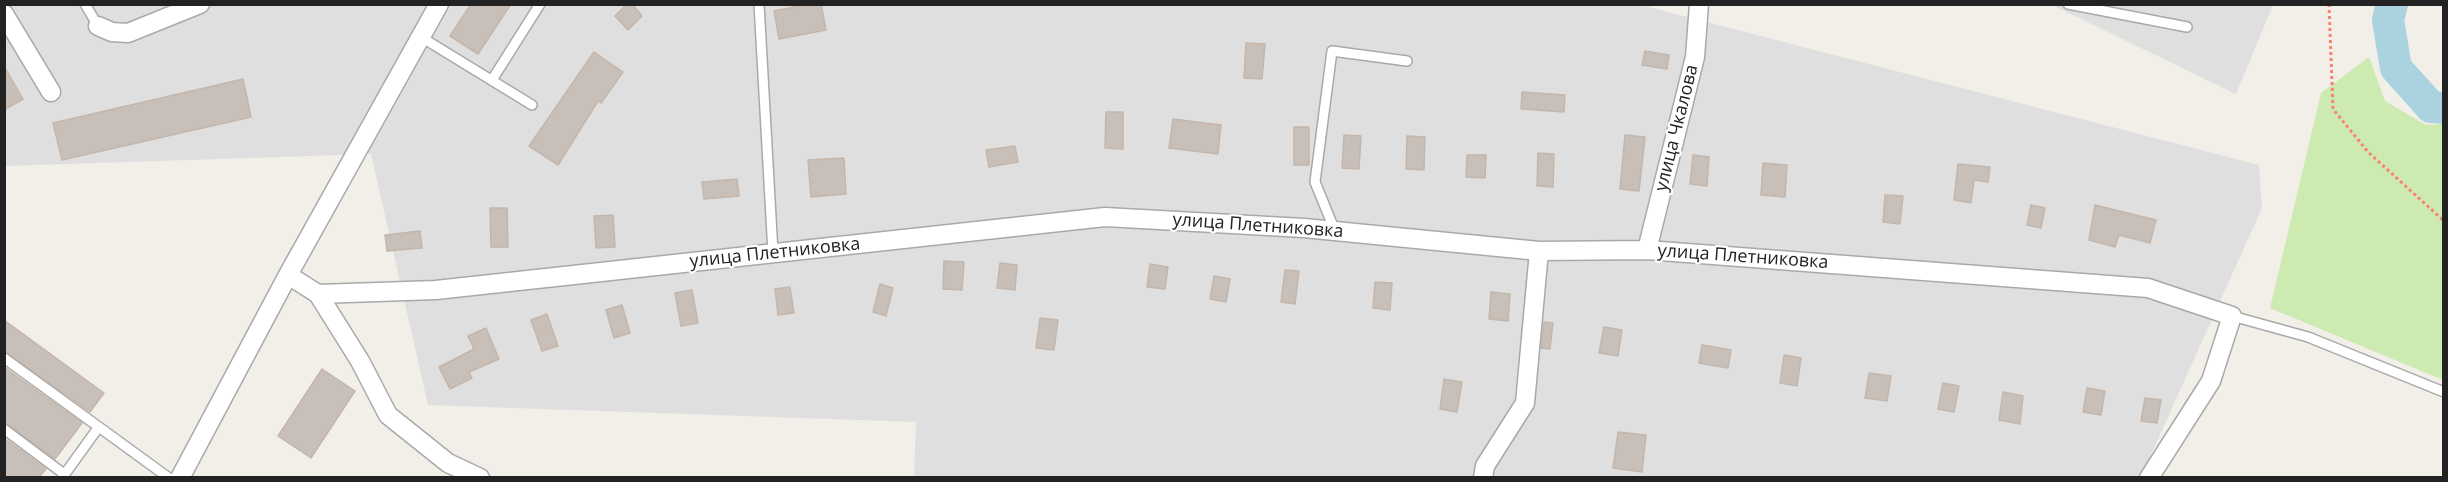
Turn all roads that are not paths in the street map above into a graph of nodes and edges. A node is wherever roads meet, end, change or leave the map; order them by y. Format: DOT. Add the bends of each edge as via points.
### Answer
graph roads {
  1 [pos="85,4"];
  2 [pos="200,4"];
  3 [pos="439,4"];
  4 [pos="540,4"];
  5 [pos="759,4"];
  6 [pos="1700,4"];
  7 [pos="2068,4"];
  8 [pos="4,14"];
  9 [pos="98,26"];
  10 [pos="2187,27"];
  11 [pos="421,38"];
  12 [pos="1407,61"];
  13 [pos="492,81"];
  14 [pos="51,92"];
  15 [pos="532,105"];
  16 [pos="1335,231"];
  17 [pos="1647,250"];
  18 [pos="1539,251"];
  19 [pos="773,253"];
  20 [pos="288,275"];
  21 [pos="318,294"];
  22 [pos="2232,316"];
  23 [pos="4,358"];
  24 [pos="2444,392"];
  25 [pos="98,428"];
  26 [pos="4,429"];
  27 [pos="63,476"];
  28 [pos="169,477"];
  29 [pos="180,477"];
  30 [pos="480,477"];
  31 [pos="1483,477"];
  32 [pos="2149,477"];
  1 -- 9 [label="lane"];
  2 -- 9 [label="street" via="142,30 112,32"];
  3 -- 11 [label="street"];
  4 -- 13 [label="lane"];
  5 -- 19 [label="lane"];
  6 -- 17 [label="street, улица Чкалова" via="1695,57"];
  7 -- 10 [label="lane"];
  8 -- 14 [label="street"];
  11 -- 13 [label="lane"];
  11 -- 20 [label="street"];
  12 -- 16 [label="lane" via="1332,51 1315,182"];
  13 -- 15 [label="lane"];
  16 -- 18 [label="street, улица Плетниковка"];
  16 -- 19 [label="street, улица Плетниковка" via="1105,217"];
  17 -- 18 [label="street, улица Плетниковка"];
  17 -- 22 [label="street, улица Плетниковка" via="2148,288"];
  18 -- 31 [label="street" via="1525,403 1485,466"];
  19 -- 21 [label="street, улица Плетниковка" via="436,290"];
  20 -- 21 [label="street"];
  20 -- 29 [label="street"];
  21 -- 30 [label="street" via="388,415 448,464"];
  22 -- 24 [label="lane" via="2308,337"];
  22 -- 32 [label="street" via="2211,381"];
  23 -- 25 [label="lane"];
  25 -- 27 [label="lane"];
  25 -- 28 [label="lane"];
  26 -- 27 [label="lane"];
}
